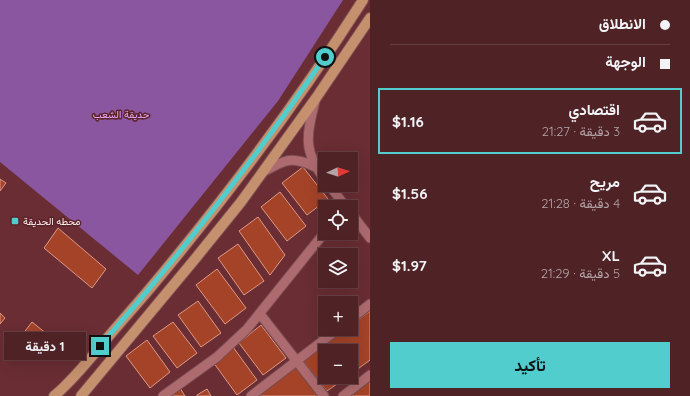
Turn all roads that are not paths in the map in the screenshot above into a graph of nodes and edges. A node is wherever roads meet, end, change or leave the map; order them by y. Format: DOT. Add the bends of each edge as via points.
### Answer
graph roads {
  1 [pos="364,0"];
  2 [pos="370,18"];
  3 [pos="316,98"];
  4 [pos="315,167"];
  5 [pos="318,171"];
  6 [pos="261,173"];
  7 [pos="334,192"];
  8 [pos="341,200"];
  9 [pos="358,222"];
  10 [pos="370,238"];
  11 [pos="319,240"];
  12 [pos="370,304"];
  13 [pos="358,313"];
  14 [pos="260,314"];
  15 [pos="329,336"];
  16 [pos="297,361"];
  17 [pos="370,375"];
  18 [pos="54,396"];
  19 [pos="81,396"];
  20 [pos="163,396"];
  21 [pos="251,396"];
  22 [pos="324,396"];
  23 [pos="343,396"];
  1 -- 18 [label="main road" via="235,182 117,327"];
  2 -- 3 [label="main road"];
  3 -- 4 [label="street" via="308,138"];
  3 -- 6 [label="main road"];
  4 -- 5 [label="street"];
  4 -- 6 [label="street" via="303,161 289,160"];
  6 -- 19 [label="main road" via="195,259"];
  7 -- 8 [label="street"];
  9 -- 10 [label="street"];
  11 -- 14 [label="street"];
  12 -- 13 [label="street"];
  14 -- 16 [label="street"];
  14 -- 20 [label="street" via="238,339 217,357"];
  15 -- 16 [label="street"];
  16 -- 21 [label="street"];
  16 -- 22 [label="street"];
  17 -- 23 [label="street"];
}
